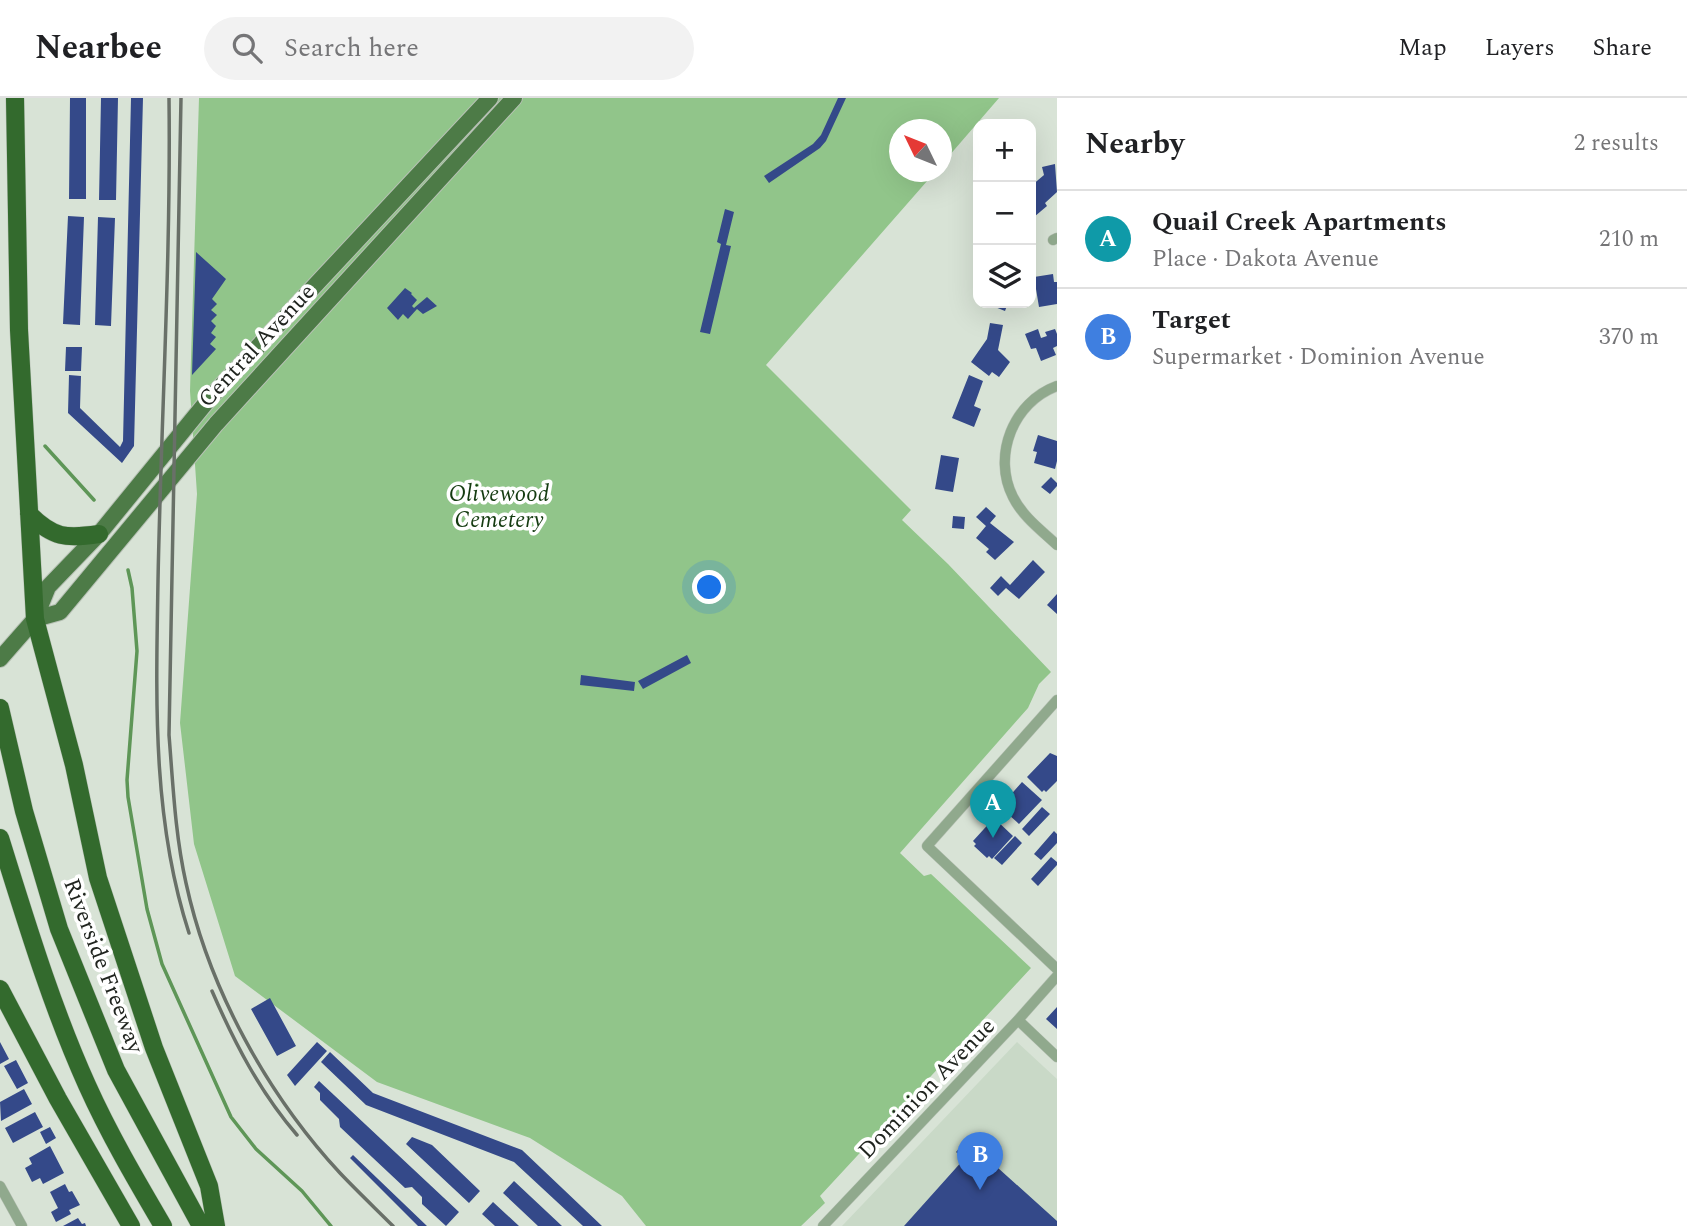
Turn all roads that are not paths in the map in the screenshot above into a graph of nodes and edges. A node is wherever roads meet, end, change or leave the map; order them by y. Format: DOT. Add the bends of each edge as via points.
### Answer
graph roads {
  1 [pos="15,98"];
  2 [pos="490,98"];
  3 [pos="514,98"];
  4 [pos="1057,386"];
  5 [pos="29,514"];
  6 [pos="99,534"];
  7 [pos="1057,545"];
  8 [pos="36,619"];
  9 [pos="0,659"];
  10 [pos="1057,700"];
  11 [pos="0,708"];
  12 [pos="0,838"];
  13 [pos="1057,969"];
  14 [pos="1057,976"];
  15 [pos="0,989"];
  16 [pos="1018,1020"];
  17 [pos="1057,1057"];
  18 [pos="0,1188"];
  19 [pos="22,1226"];
  20 [pos="131,1226"];
  21 [pos="163,1226"];
  22 [pos="201,1226"];
  23 [pos="216,1226"];
  24 [pos="823,1226"];
  1 -- 5 [label="highway" via="19,330"];
  2 -- 6 [label="main road, Central Avenue" via="217,390"];
  3 -- 8 [label="main road, Central Avenue" via="216,424 61,612"];
  4 -- 7 [label="street" via="1028,404 1009,433 1003,463 1012,496"];
  5 -- 6 [label="highway" via="44,530 55,534 75,538"];
  5 -- 8 [label="highway"];
  6 -- 8 [label="main road, Central Avenue" via="48,587"];
  8 -- 9 [label="main road, Central Avenue"];
  8 -- 23 [label="highway" via="74,765 97,878 154,1048 209,1186"];
  10 -- 13 [label="street" via="927,846"];
  11 -- 22 [label="highway, Riverside Freeway" via="59,929 79,981 116,1070"];
  12 -- 21 [label="highway" via="86,1084"];
  14 -- 16 [label="street, Dominion Avenue"];
  15 -- 20 [label="highway"];
  16 -- 17 [label="street"];
  16 -- 24 [label="street, Dominion Avenue"];
  18 -- 19 [label="street"];
}
